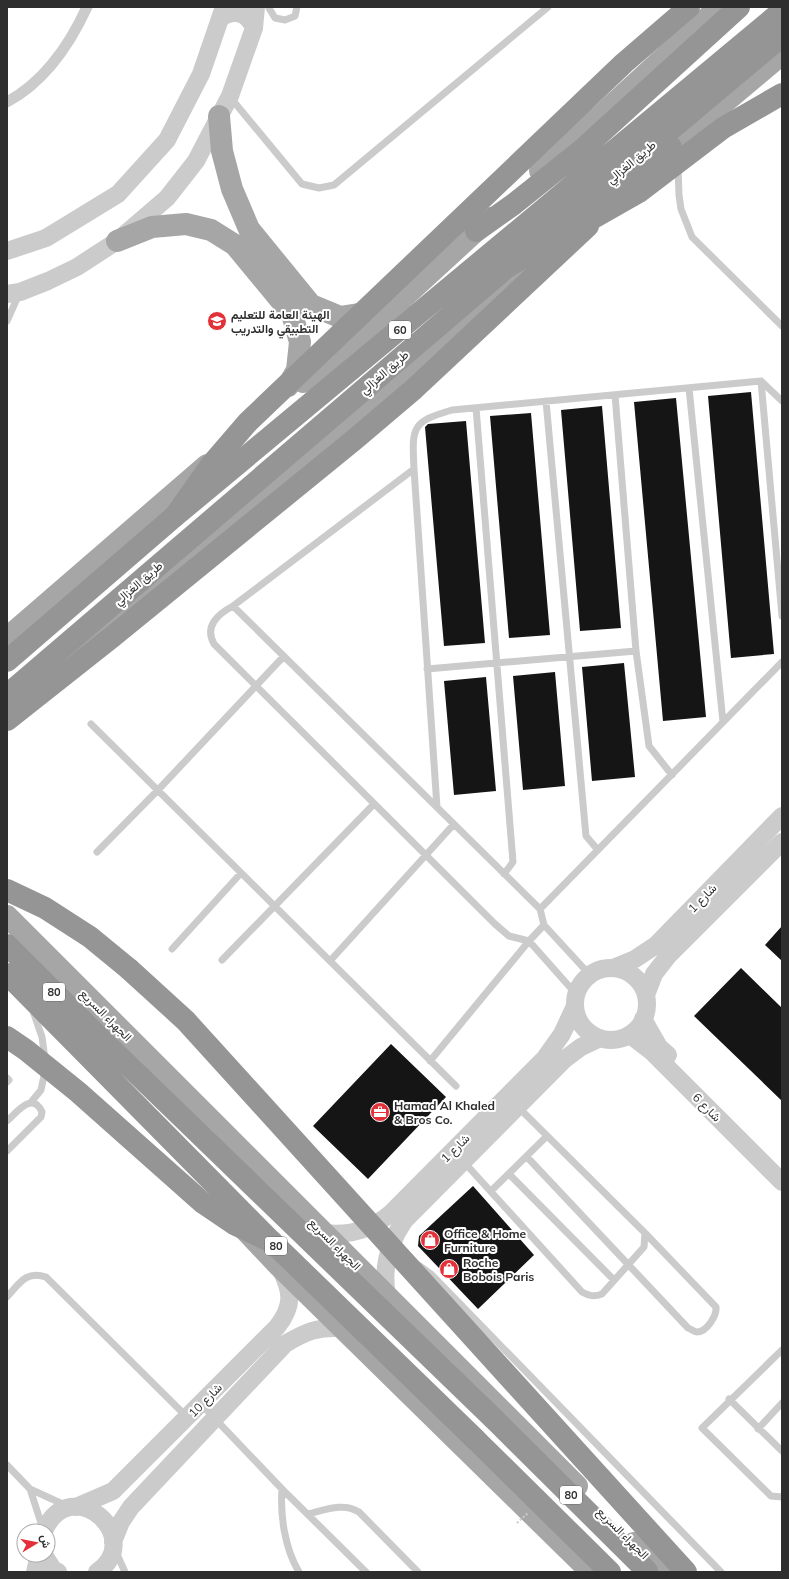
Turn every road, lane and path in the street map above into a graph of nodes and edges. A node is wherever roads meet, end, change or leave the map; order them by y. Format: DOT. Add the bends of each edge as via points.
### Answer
graph roads {
  1 [pos="87,7"];
  2 [pos="297,7"];
  3 [pos="548,7"];
  4 [pos="689,7"];
  5 [pos="719,7"];
  6 [pos="739,7"];
  7 [pos="779,7"];
  8 [pos="262,8"];
  9 [pos="222,13"];
  10 [pos="777,24"];
  11 [pos="254,28"];
  12 [pos="782,54"];
  13 [pos="782,94"];
  14 [pos="230,96"];
  15 [pos="7,102"];
  16 [pos="219,116"];
  17 [pos="678,142"];
  18 [pos="476,231"];
  19 [pos="117,242"];
  20 [pos="7,252"];
  21 [pos="507,267"];
  22 [pos="13,293"];
  23 [pos="403,298"];
  24 [pos="7,321"];
  25 [pos="782,326"];
  26 [pos="761,382"];
  27 [pos="689,388"];
  28 [pos="615,395"];
  29 [pos="546,401"];
  30 [pos="782,401"];
  31 [pos="276,404"];
  32 [pos="476,408"];
  33 [pos="414,469"];
  34 [pos="175,516"];
  35 [pos="233,606"];
  36 [pos="782,616"];
  37 [pos="7,638"];
  38 [pos="636,651"];
  39 [pos="284,656"];
  40 [pos="568,657"];
  41 [pos="7,661"];
  42 [pos="782,662"];
  43 [pos="497,664"];
  44 [pos="428,669"];
  45 [pos="256,686"];
  46 [pos="7,695"];
  47 [pos="7,711"];
  48 [pos="7,720"];
  49 [pos="723,722"];
  50 [pos="91,724"];
  51 [pos="672,775"];
  52 [pos="158,790"];
  53 [pos="374,804"];
  54 [pos="437,807"];
  55 [pos="782,816"];
  56 [pos="454,824"];
  57 [pos="782,842"];
  58 [pos="598,850"];
  59 [pos="97,852"];
  60 [pos="425,855"];
  61 [pos="241,873"];
  62 [pos="504,874"];
  63 [pos="7,890"];
  64 [pos="274,906"];
  65 [pos="540,909"];
  66 [pos="7,916"];
  67 [pos="544,925"];
  68 [pos="529,941"];
  69 [pos="7,945"];
  70 [pos="172,949"];
  71 [pos="222,960"];
  72 [pos="330,961"];
  73 [pos="613,968"];
  74 [pos="7,974"];
  75 [pos="590,975"];
  76 [pos="7,990"];
  77 [pos="646,995"];
  78 [pos="576,1000"];
  79 [pos="34,1014"];
  80 [pos="643,1019"];
  81 [pos="630,1035"];
  82 [pos="7,1037"];
  83 [pos="600,1038"];
  84 [pos="430,1061"];
  85 [pos="7,1078"];
  86 [pos="7,1082"];
  87 [pos="456,1086"];
  88 [pos="512,1101"];
  89 [pos="32,1102"];
  90 [pos="7,1121"];
  91 [pos="547,1136"];
  92 [pos="7,1151"];
  93 [pos="458,1156"];
  94 [pos="527,1157"];
  95 [pos="782,1168"];
  96 [pos="509,1174"];
  97 [pos="782,1182"];
  98 [pos="491,1191"];
  99 [pos="325,1233"];
  100 [pos="645,1233"];
  101 [pos="272,1242"];
  102 [pos="628,1265"];
  103 [pos="279,1266"];
  104 [pos="392,1268"];
  105 [pos="614,1280"];
  106 [pos="388,1296"];
  107 [pos="7,1297"];
  108 [pos="464,1307"];
  109 [pos="342,1328"];
  110 [pos="456,1331"];
  111 [pos="782,1350"];
  112 [pos="730,1399"];
  113 [pos="782,1403"];
  114 [pos="200,1404"];
  115 [pos="561,1416"];
  116 [pos="188,1418"];
  117 [pos="214,1419"];
  118 [pos="540,1422"];
  119 [pos="758,1428"];
  120 [pos="782,1451"];
  121 [pos="7,1465"];
  122 [pos="30,1489"];
  123 [pos="282,1489"];
  124 [pos="782,1497"];
  125 [pos="73,1507"];
  126 [pos="308,1514"];
  127 [pos="41,1523"];
  128 [pos="48,1523"];
  129 [pos="113,1544"];
  130 [pos="49,1563"];
  131 [pos="58,1572"];
  132 [pos="97,1572"];
  133 [pos="125,1572"];
  134 [pos="299,1572"];
  135 [pos="366,1572"];
  136 [pos="418,1572"];
  137 [pos="591,1572"];
  138 [pos="610,1572"];
  139 [pos="648,1572"];
  140 [pos="663,1572"];
  141 [pos="686,1572"];
  142 [pos="720,1572"];
  1 -- 15 [label="street" via="59,56 37,80"];
  2 -- 8 [label="lane" via="295,16 285,20 275,18"];
  3 -- 14 [label="lane" via="334,185 319,188 302,184"];
  4 -- 34 [label="highway, bridge" via="624,63 248,422 211,465"];
  5 -- 18 [label="main road"];
  6 -- 18 [label="highway" via="584,148"];
  7 -- 10 [label="highway"];
  8 -- 11 [label="street"];
  9 -- 11 [label="street" via="244,15 251,20"];
  9 -- 20 [label="street" via="201,74 167,140 118,194 46,238"];
  10 -- 21 [label="highway, طريق الغزالي / 60, bridge"];
  10 -- 34 [label="highway, طريق الغزالي / 60, bridge"];
  11 -- 14 [label="street"];
  12 -- 17 [label="main road, طريق الغزالي"];
  13 -- 21 [label="highway, bridge" via="723,128 639,192"];
  14 -- 16 [label="street"];
  16 -- 19 [label="street" via="196,161 167,198"];
  16 -- 23 [label="main road" via="222,151 232,189 249,229 311,305 340,317 366,314"];
  17 -- 25 [label="lane" via="678,187 681,209 692,237"];
  17 -- 47 [label="main road, طريق الغزالي"];
  17 -- 48 [label="highway" via="414,388 354,440"];
  18 -- 23 [label="main road"];
  19 -- 22 [label="street" via="77,267 48,281"];
  19 -- 31 [label="main road" via="152,227 186,224 211,230 235,245 292,314 300,342 297,370"];
  21 -- 46 [label="highway, طريق الغزالي / 60"];
  22 -- 24 [label="lane"];
  23 -- 31 [label="main road"];
  26 -- 27 [label="lane"];
  26 -- 30 [label="lane"];
  26 -- 36 [label="lane"];
  27 -- 28 [label="lane"];
  27 -- 49 [label="lane"];
  28 -- 29 [label="lane"];
  28 -- 38 [label="lane"];
  29 -- 32 [label="lane"];
  29 -- 40 [label="lane"];
  31 -- 37 [label="main road"];
  32 -- 33 [label="lane" via="452,410 428,417 416,426 412,442"];
  32 -- 43 [label="lane"];
  33 -- 35 [label="lane"];
  33 -- 44 [label="lane"];
  34 -- 41 [label="highway, طريق الغزالي / 60"];
  35 -- 39 [label="lane"];
  35 -- 45 [label="lane" via="223,612 210,627 210,636 214,644"];
  38 -- 40 [label="lane"];
  38 -- 51 [label="lane" via="649,746"];
  39 -- 45 [label="lane"];
  39 -- 54 [label="lane"];
  40 -- 43 [label="lane"];
  40 -- 58 [label="lane" via="586,836"];
  42 -- 49 [label="lane"];
  43 -- 44 [label="lane"];
  43 -- 62 [label="lane" via="513,862"];
  44 -- 54 [label="lane"];
  45 -- 52 [label="lane"];
  45 -- 53 [label="lane"];
  49 -- 51 [label="lane"];
  50 -- 52 [label="lane"];
  51 -- 58 [label="lane"];
  52 -- 59 [label="lane"];
  52 -- 61 [label="lane"];
  53 -- 60 [label="lane"];
  53 -- 64 [label="lane"];
  54 -- 56 [label="lane"];
  55 -- 73 [label="street, شارع 1" via="656,945 636,959"];
  56 -- 60 [label="lane"];
  56 -- 62 [label="lane"];
  57 -- 77 [label="street, شارع 1" via="668,956 654,974"];
  58 -- 65 [label="lane"];
  60 -- 68 [label="lane" via="509,936"];
  60 -- 72 [label="lane"];
  61 -- 64 [label="lane"];
  61 -- 70 [label="lane"];
  62 -- 65 [label="lane"];
  63 -- 141 [label="highway, bridge" via="45,908 90,937 186,1021"];
  64 -- 71 [label="lane"];
  64 -- 72 [label="lane"];
  65 -- 67 [label="lane"];
  66 -- 99 [label="main road, الجهراء السريع"];
  67 -- 68 [label="lane"];
  67 -- 75 [label="lane"];
  68 -- 78 [label="lane"];
  68 -- 84 [label="lane"];
  69 -- 139 [label="highway, الجهراء السريع / 80, bridge"];
  72 -- 84 [label="lane"];
  73 -- 75 [label="street" via="600,969"];
  73 -- 77 [label="street" via="624,970 634,976"];
  74 -- 101 [label="highway, 80"];
  75 -- 78 [label="street" via="581,983"];
  76 -- 79 [label="main road"];
  77 -- 80 [label="street" via="647,1008"];
  78 -- 83 [label="street" via="579,1020 588,1031"];
  78 -- 88 [label="street, شارع 1" via="570,1020 554,1046"];
  79 -- 89 [label="lane" via="42,1038 45,1076 41,1090"];
  79 -- 103 [label="main road"];
  80 -- 81 [label="street"];
  80 -- 95 [label="street, شارع 6" via="658,1047"];
  81 -- 83 [label="street" via="613,1040"];
  81 -- 97 [label="street, شارع 6" via="652,1052"];
  82 -- 101 [label="highway, bridge" via="78,1092 203,1203 234,1224"];
  83 -- 88 [label="street, شارع 1" via="565,1059"];
  84 -- 87 [label="lane"];
  85 -- 86 [label="lane"];
  88 -- 91 [label="lane"];
  88 -- 93 [label="street, شارع 1"];
  89 -- 90 [label="lane" via="26,1103"];
  89 -- 92 [label="lane" via="41,1109 41,1117"];
  91 -- 94 [label="lane"];
  91 -- 100 [label="lane"];
  93 -- 98 [label="lane"];
  93 -- 99 [label="street, شارع 1" via="375,1226 355,1233"];
  93 -- 104 [label="street, شارع 1" via="394,1235 390,1247"];
  94 -- 96 [label="lane"];
  94 -- 102 [label="lane"];
  96 -- 98 [label="lane"];
  96 -- 105 [label="lane"];
  98 -- 105 [label="lane" via="582,1292 589,1296 602,1294"];
  99 -- 106 [label="main road, الجهراء السريع"];
  100 -- 102 [label="lane" via="644,1247"];
  100 -- 102 [label="lane" via="716,1307 717,1313 708,1326 700,1332 695,1332 688,1328"];
  101 -- 138 [label="highway, 80, bridge"];
  102 -- 105 [label="lane"];
  103 -- 109 [label="main road"];
  103 -- 114 [label="street, شارع 10" via="288,1284 290,1301 286,1315"];
  104 -- 106 [label="street, شارع 1"];
  104 -- 108 [label="lane" via="416,1265 425,1268"];
  106 -- 140 [label="main road, الجهراء السريع"];
  107 -- 116 [label="lane" via="30,1275 46,1277"];
  108 -- 110 [label="lane" via="455,1318"];
  108 -- 115 [label="lane"];
  109 -- 117 [label="street, شارع 10" via="323,1328 301,1334 286,1344"];
  109 -- 137 [label="main road"];
  111 -- 112 [label="lane"];
  112 -- 119 [label="lane"];
  112 -- 124 [label="lane" via="702,1428 771,1496"];
  113 -- 119 [label="lane"];
  114 -- 116 [label="street, شارع 10"];
  114 -- 117 [label="lane"];
  115 -- 118 [label="lane" via="544,1423"];
  115 -- 142 [label="lane"];
  116 -- 125 [label="street, شارع 10" via="113,1491"];
  117 -- 123 [label="lane"];
  117 -- 129 [label="street, شارع 10" via="131,1507 121,1522"];
  119 -- 120 [label="lane"];
  121 -- 122 [label="lane"];
  122 -- 125 [label="lane"];
  122 -- 127 [label="lane"];
  123 -- 126 [label="lane"];
  123 -- 134 [label="lane" via="281,1503 285,1528"];
  125 -- 128 [label="street, شارع 10" via="59,1512"];
  125 -- 129 [label="street" via="90,1509 102,1516 110,1528"];
  126 -- 135 [label="lane"];
  126 -- 136 [label="lane" via="340,1507 354,1508"];
  129 -- 132 [label="street, شارع 10" via="109,1559"];
  129 -- 133 [label="lane"];
  130 -- 131 [label="street"];
}
